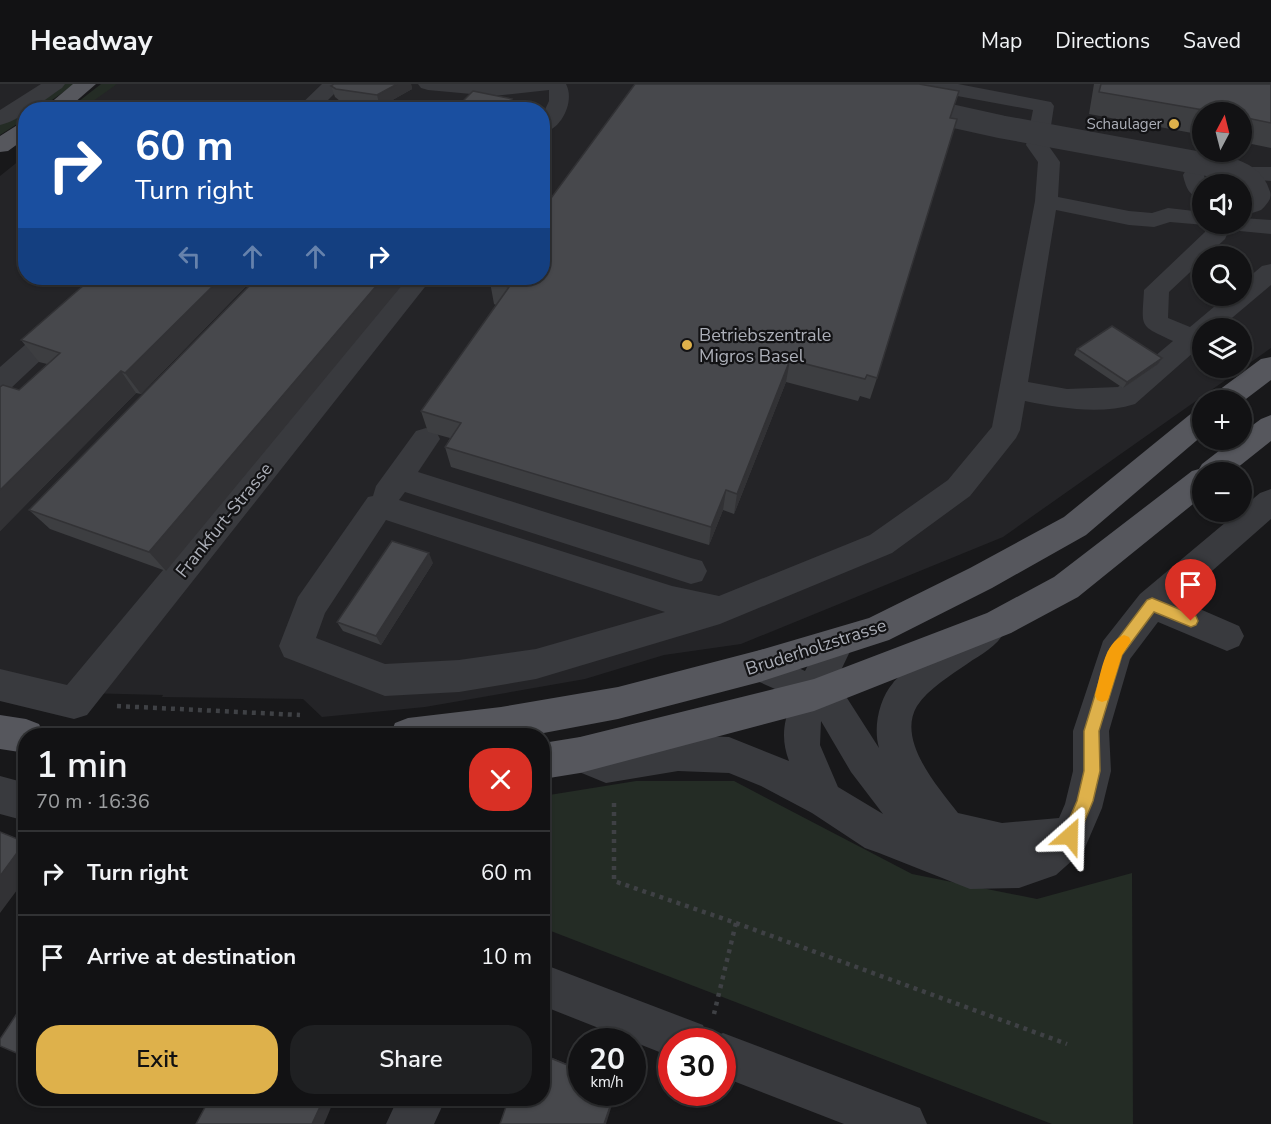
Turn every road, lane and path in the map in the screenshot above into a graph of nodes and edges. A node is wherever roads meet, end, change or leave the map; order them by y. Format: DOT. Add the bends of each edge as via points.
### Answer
graph roads {
  1 [pos="56,84"];
  2 [pos="86,84"];
  3 [pos="334,84"];
  4 [pos="428,84"];
  5 [pos="548,84"];
  6 [pos="556,84"];
  7 [pos="926,84"];
  8 [pos="28,102"];
  9 [pos="62,102"];
  10 [pos="314,102"];
  11 [pos="883,102"];
  12 [pos="18,108"];
  13 [pos="550,117"];
  14 [pos="0,118"];
  15 [pos="18,134"];
  16 [pos="0,146"];
  17 [pos="1242,174"];
  18 [pos="1252,180"];
  19 [pos="1046,201"];
  20 [pos="1252,201"];
  21 [pos="1192,218"];
  22 [pos="1252,226"];
  23 [pos="1271,227"];
  24 [pos="1217,234"];
  25 [pos="1271,272"];
  26 [pos="108,285"];
  27 [pos="414,285"];
  28 [pos="1217,318"];
  29 [pos="1192,330"];
  30 [pos="1192,339"];
  31 [pos="1271,366"];
  32 [pos="0,382"];
  33 [pos="1014,389"];
  34 [pos="1239,390"];
  35 [pos="1271,426"];
  36 [pos="1192,428"];
  37 [pos="426,439"];
  38 [pos="1225,462"];
  39 [pos="399,478"];
  40 [pos="1192,489"];
  41 [pos="1271,501"];
  42 [pos="379,506"];
  43 [pos="691,571"];
  44 [pos="1152,604"];
  45 [pos="720,610"];
  46 [pos="999,623"];
  47 [pos="1227,636"];
  48 [pos="837,643"];
  49 [pos="760,666"];
  50 [pos="0,685"];
  51 [pos="813,695"];
  52 [pos="74,703"];
  53 [pos="300,715"];
  54 [pos="467,728"];
  55 [pos="0,732"];
  56 [pos="18,735"];
  57 [pos="580,755"];
  58 [pos="550,760"];
  59 [pos="0,795"];
  60 [pos="18,800"];
  61 [pos="825,800"];
  62 [pos="614,803"];
  63 [pos="947,830"];
  64 [pos="1070,836"];
  65 [pos="735,923"];
  66 [pos="550,987"];
  67 [pos="676,1028"];
  68 [pos="709,1028"];
  69 [pos="1067,1044"];
  70 [pos="736,1051"];
  71 [pos="419,1106"];
  72 [pos="409,1124"];
  73 [pos="904,1124"];
  1 -- 8 [label="street"];
  2 -- 9 [label="main road"];
  3 -- 10 [label="street"];
  4 -- 5 [label="street" via="493,90"];
  6 -- 13 [label="street" via="561,91 560,102"];
  7 -- 19 [label="street" via="1044,106 1037,145 1049,162"];
  11 -- 17 [label="street, bridge"];
  12 -- 14 [label="street"];
  15 -- 16 [label="main road"];
  18 -- 20 [label="street, bridge" via="1258,195"];
  19 -- 21 [label="street" via="1129,218"];
  19 -- 33 [label="street"];
  22 -- 23 [label="street"];
  24 -- 29 [label="street" via="1157,290 1155,322"];
  25 -- 28 [label="street"];
  26 -- 32 [label="street"];
  27 -- 52 [label="street, Frankfurt-Strasse"];
  30 -- 33 [label="street" via="1125,397 1067,399"];
  31 -- 34 [label="main road"];
  33 -- 45 [label="street" via="1006,430 959,488 881,544"];
  35 -- 38 [label="main road"];
  36 -- 48 [label="main road, Bruderholzstrasse" via="1075,526 877,630"];
  37 -- 39 [label="street"];
  39 -- 42 [label="street"];
  39 -- 43 [label="street"];
  40 -- 46 [label="main road" via="1066,587"];
  41 -- 44 [label="street"];
  42 -- 45 [label="street" via="672,600"];
  42 -- 45 [label="street" via="310,607 296,646 385,680 459,676 536,664"];
  44 -- 47 [label="street"];
  44 -- 64 [label="street" via="1115,652 1091,731 1092,771 1085,801"];
  46 -- 51 [label="main road"];
  46 -- 63 [label="street" via="903,697 895,720 895,747 912,782"];
  48 -- 49 [label="main road, Bruderholzstrasse"];
  48 -- 51 [label="street"];
  49 -- 51 [label="street"];
  49 -- 54 [label="main road, Bruderholzstrasse" via="618,703"];
  50 -- 52 [label="street"];
  51 -- 57 [label="main road"];
  51 -- 61 [label="street" via="804,716 801,739"];
  51 -- 63 [label="street" via="834,710 864,759 898,803"];
  52 -- 53 [label="path"];
  55 -- 56 [label="main road"];
  57 -- 58 [label="main road"];
  57 -- 61 [label="street" via="606,765 678,753 729,755"];
  59 -- 60 [label="street"];
  61 -- 64 [label="street" via="879,834 970,869 1019,868 1042,861"];
  62 -- 65 [label="path" via="614,881"];
  63 -- 64 [label="street" via="1002,842"];
  65 -- 68 [label="path"];
  65 -- 69 [label="path"];
  66 -- 67 [label="street"];
  70 -- 73 [label="street"];
  71 -- 72 [label="street"];
}
